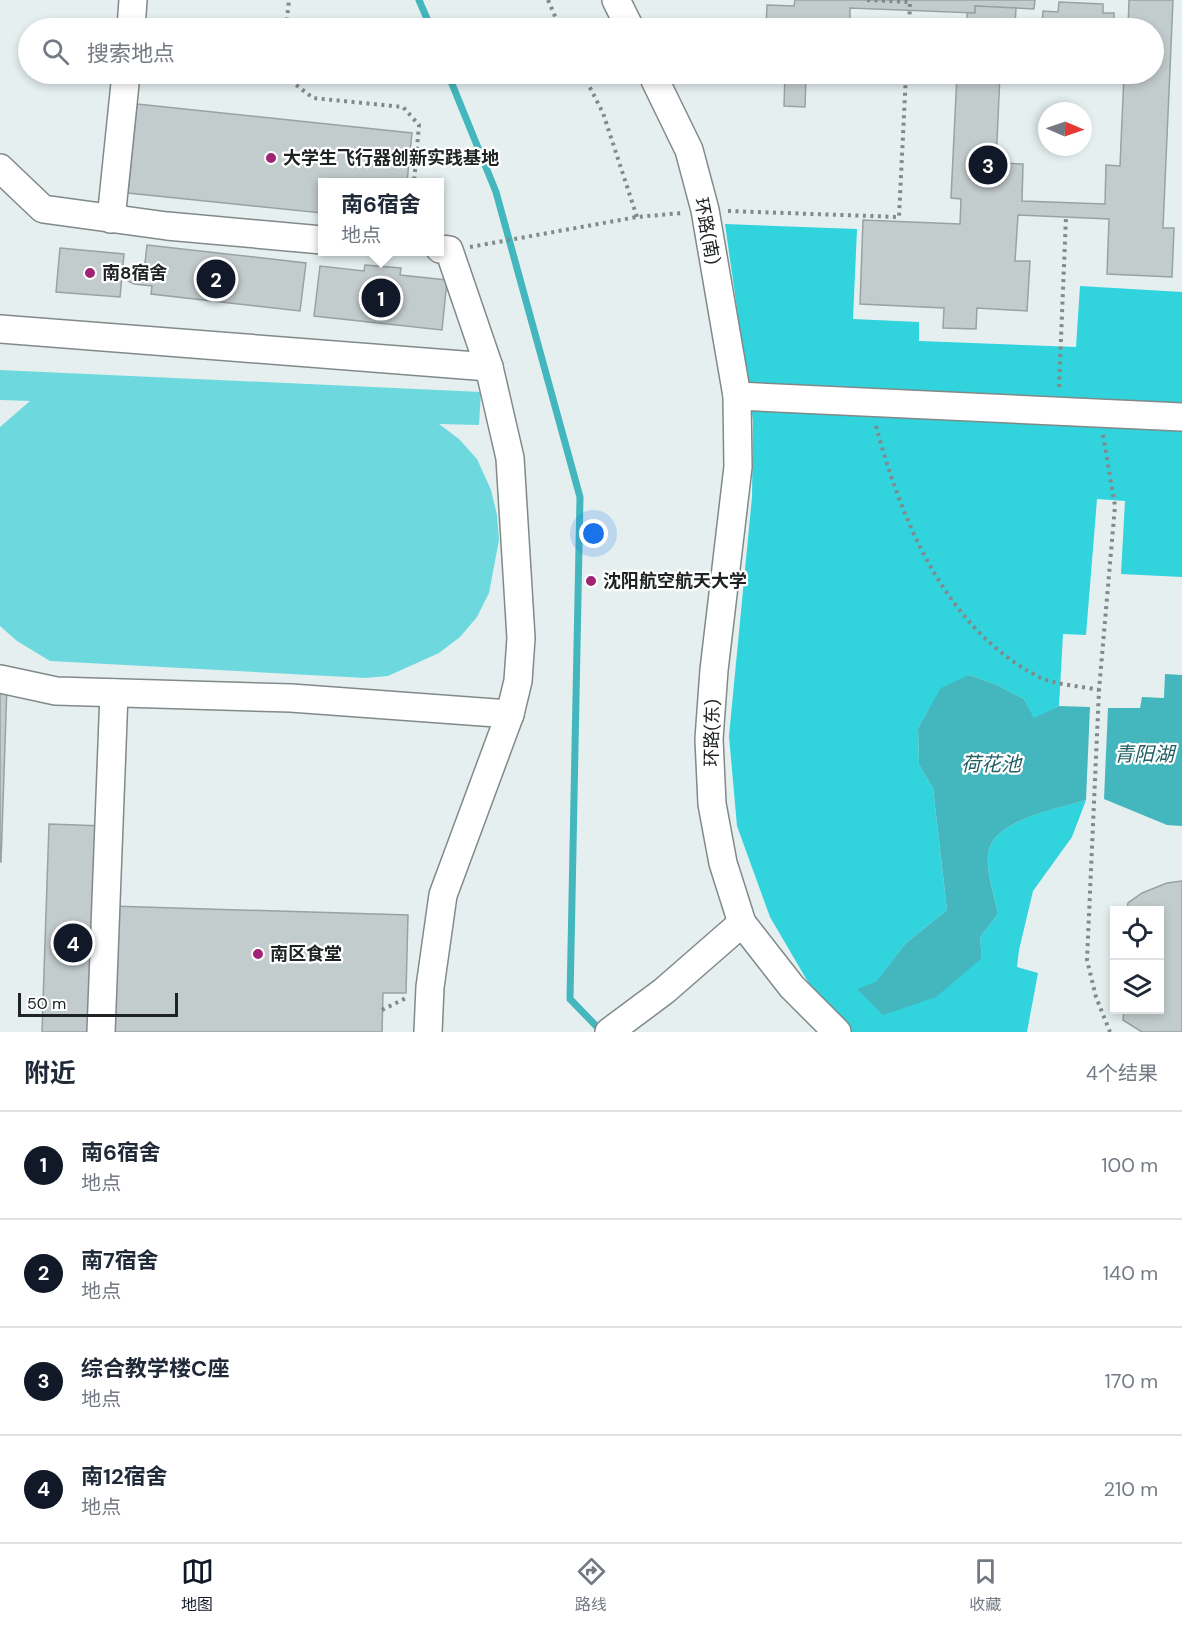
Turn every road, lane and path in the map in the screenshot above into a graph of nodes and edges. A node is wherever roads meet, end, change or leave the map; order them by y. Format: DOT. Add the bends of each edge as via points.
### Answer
graph roads {
  1 [pos="134,0"];
  2 [pos="289,0"];
  3 [pos="550,0"];
  4 [pos="616,0"];
  5 [pos="867,0"];
  6 [pos="131,18"];
  7 [pos="287,18"];
  8 [pos="556,18"];
  9 [pos="625,18"];
  10 [pos="909,18"];
  11 [pos="125,84"];
  12 [pos="295,84"];
  13 [pos="588,84"];
  14 [pos="657,84"];
  15 [pos="906,84"];
  16 [pos="0,168"];
  17 [pos="414,178"];
  18 [pos="705,210"];
  19 [pos="1066,217"];
  20 [pos="638,218"];
  21 [pos="111,219"];
  22 [pos="318,240"];
  23 [pos="444,250"];
  24 [pos="0,329"];
  25 [pos="489,367"];
  26 [pos="736,396"];
  27 [pos="869,403"];
  28 [pos="1058,412"];
  29 [pos="1100,414"];
  30 [pos="1182,417"];
  31 [pos="0,678"];
  32 [pos="1099,690"];
  33 [pos="114,693"];
  34 [pos="510,714"];
  35 [pos="742,923"];
  36 [pos="101,1032"];
  37 [pos="428,1032"];
  38 [pos="609,1032"];
  39 [pos="837,1032"];
  40 [pos="1110,1032"];
  1 -- 6 [label="street"];
  2 -- 7 [label="path"];
  3 -- 8 [label="path"];
  4 -- 9 [label="street"];
  5 -- 10 [label="path" via="910,2"];
  11 -- 21 [label="street"];
  12 -- 17 [label="path" via="313,98 403,108 419,125"];
  13 -- 20 [label="path" via="603,113"];
  14 -- 18 [label="street, 环路(南)" via="689,150"];
  15 -- 18 [label="path" via="899,217"];
  16 -- 21 [label="street" via="43,210"];
  18 -- 20 [label="path"];
  18 -- 26 [label="street, 环路(南)"];
  19 -- 28 [label="path"];
  20 -- 23 [label="path"];
  21 -- 22 [label="street"];
  23 -- 25 [label="street"];
  24 -- 25 [label="street"];
  25 -- 34 [label="street" via="510,458 521,638 518,681"];
  26 -- 27 [label="street"];
  26 -- 35 [label="street, 环路(东)" via="738,467 709,739 712,804 723,863"];
  27 -- 28 [label="street"];
  27 -- 32 [label="path" via="887,468 911,529 947,594 994,648 1043,679"];
  28 -- 29 [label="street"];
  29 -- 30 [label="street"];
  29 -- 32 [label="path" via="1115,506"];
  31 -- 33 [label="street" via="56,691"];
  32 -- 40 [label="path" via="1087,960"];
  33 -- 34 [label="street" via="291,698"];
  33 -- 36 [label="street"];
  34 -- 37 [label="street" via="443,895"];
  35 -- 38 [label="street" via="664,991"];
  35 -- 39 [label="street, 环路(东)" via="792,987"];
}
